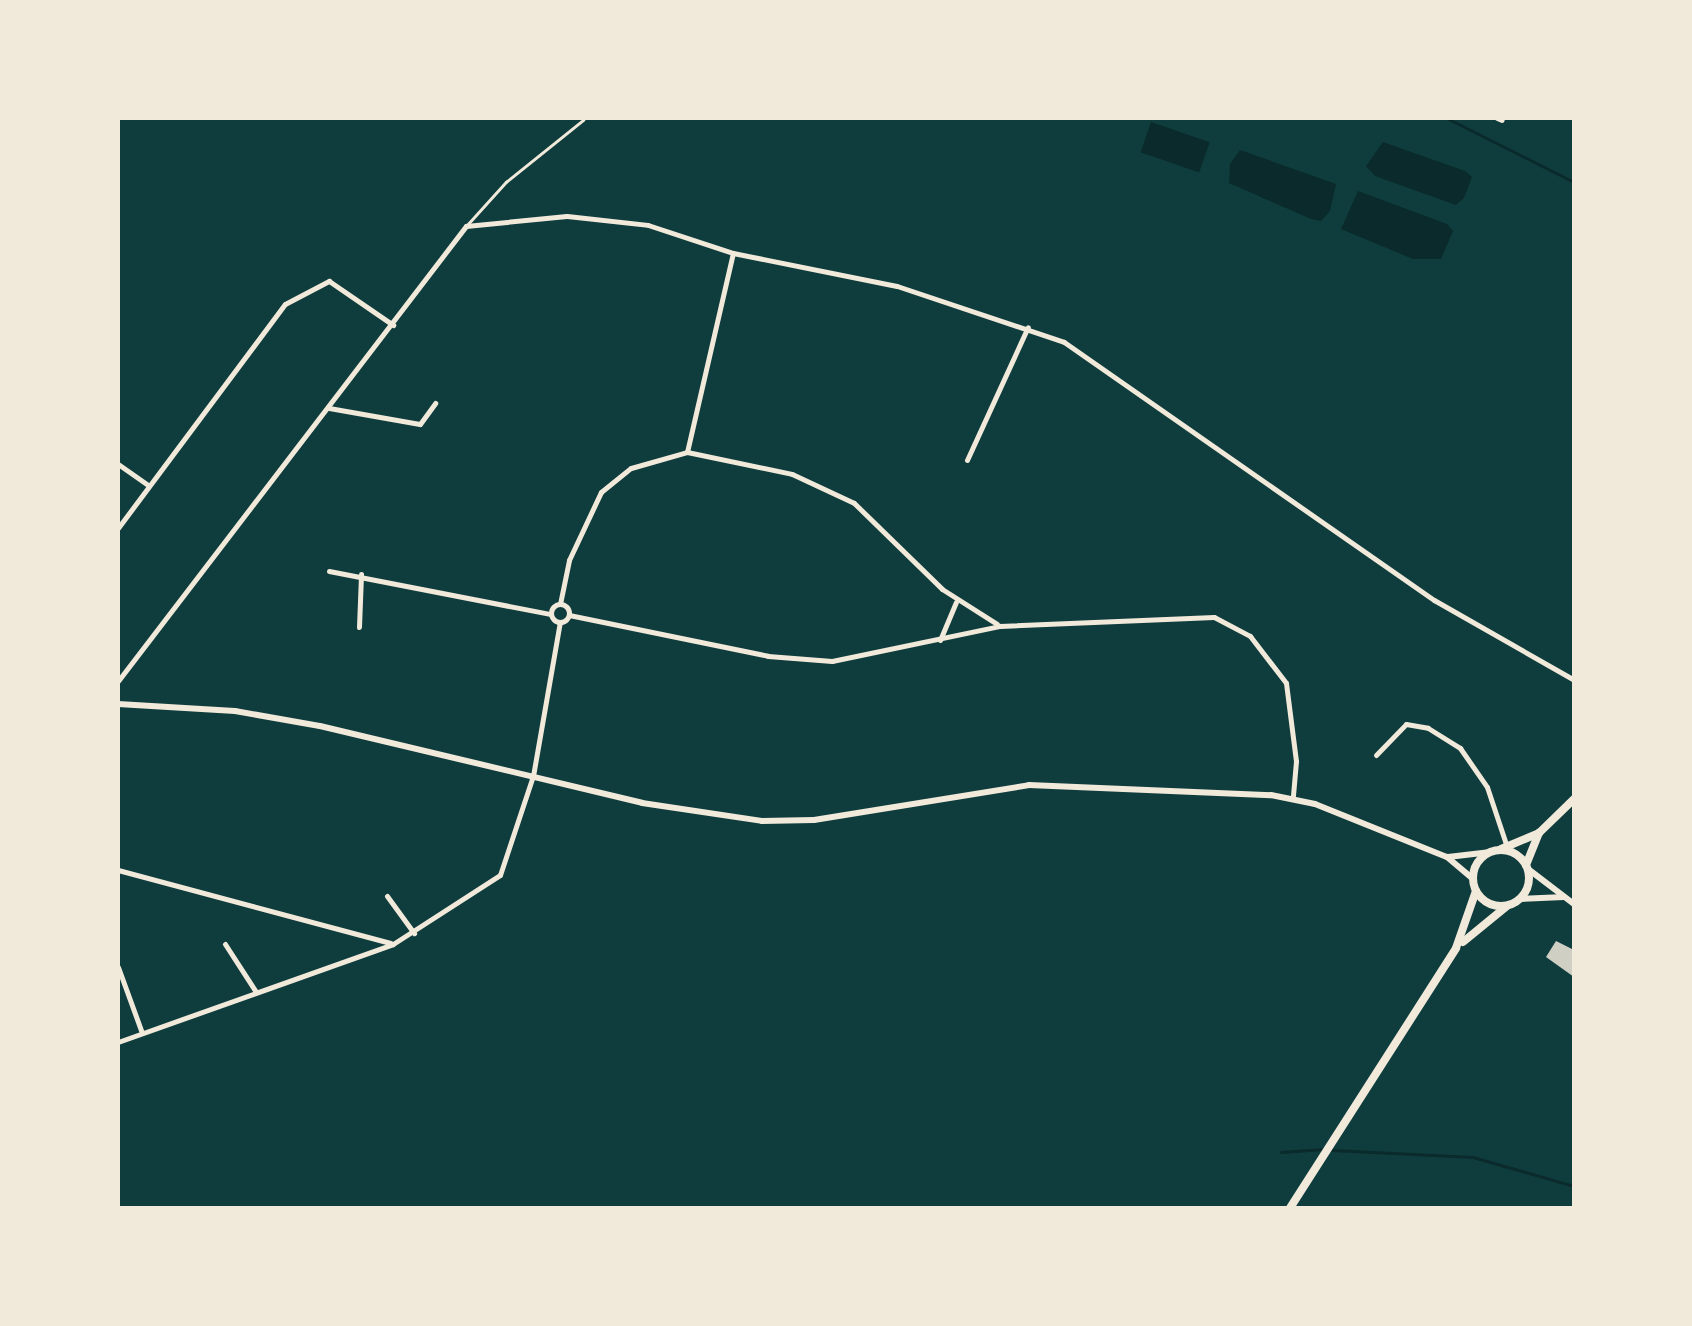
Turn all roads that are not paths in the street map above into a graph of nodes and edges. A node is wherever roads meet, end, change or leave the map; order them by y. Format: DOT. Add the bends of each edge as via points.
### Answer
graph roads {
  1 [pos="582,120"];
  2 [pos="466,226"];
  3 [pos="733,253"];
  4 [pos="393,325"];
  5 [pos="1028,326"];
  6 [pos="436,403"];
  7 [pos="329,408"];
  8 [pos="688,452"];
  9 [pos="966,460"];
  10 [pos="118,464"];
  11 [pos="148,485"];
  12 [pos="118,528"];
  13 [pos="329,571"];
  14 [pos="361,574"];
  15 [pos="956,600"];
  16 [pos="560,604"];
  17 [pos="551,614"];
  18 [pos="569,614"];
  19 [pos="560,622"];
  20 [pos="1000,626"];
  21 [pos="358,628"];
  22 [pos="940,640"];
  23 [pos="118,680"];
  24 [pos="1574,680"];
  25 [pos="118,704"];
  26 [pos="1376,755"];
  27 [pos="532,776"];
  28 [pos="1293,798"];
  29 [pos="1574,799"];
  30 [pos="1538,834"];
  31 [pos="1506,847"];
  32 [pos="1493,852"];
  33 [pos="1447,858"];
  34 [pos="1527,867"];
  35 [pos="118,870"];
  36 [pos="1473,879"];
  37 [pos="1476,890"];
  38 [pos="387,896"];
  39 [pos="1565,898"];
  40 [pos="1519,900"];
  41 [pos="1574,904"];
  42 [pos="1508,905"];
  43 [pos="414,933"];
  44 [pos="224,944"];
  45 [pos="393,944"];
  46 [pos="1456,948"];
  47 [pos="118,968"];
  48 [pos="256,992"];
  49 [pos="142,1033"];
  50 [pos="118,1042"];
  51 [pos="1290,1208"];
  1 -- 2 [label="lane" via="506,182"];
  2 -- 3 [label="street" via="612,219"];
  2 -- 4 [label="street"];
  3 -- 5 [label="street" via="912,290"];
  3 -- 8 [label="street"];
  4 -- 7 [label="street"];
  4 -- 11 [label="street" via="352,290 315,283 262,328"];
  5 -- 9 [label="street"];
  5 -- 24 [label="street" via="1098,362 1434,600"];
  6 -- 7 [label="street" via="420,424"];
  7 -- 23 [label="street"];
  8 -- 15 [label="street" via="792,474 837,494"];
  8 -- 16 [label="street" via="631,468 601,492 569,560"];
  10 -- 11 [label="street"];
  11 -- 12 [label="street"];
  13 -- 14 [label="street"];
  14 -- 17 [label="street"];
  14 -- 21 [label="street"];
  15 -- 20 [label="street"];
  15 -- 22 [label="street"];
  16 -- 17 [label="street"];
  16 -- 18 [label="street"];
  17 -- 19 [label="street"];
  18 -- 19 [label="street"];
  18 -- 22 [label="street" via="812,661"];
  19 -- 27 [label="street"];
  20 -- 22 [label="street"];
  20 -- 28 [label="street" via="1199,614 1250,636 1286,683 1296,761"];
  25 -- 27 [label="main road" via="235,711"];
  26 -- 31 [label="street" via="1406,724 1428,728 1460,748 1487,787"];
  27 -- 28 [label="main road" via="642,803 762,821 814,820 1028,785"];
  27 -- 43 [label="street" via="500,875"];
  28 -- 33 [label="main road"];
  29 -- 30 [label="highway"];
  30 -- 31 [label="highway"];
  30 -- 34 [label="highway"];
  31 -- 32 [label="highway"];
  32 -- 33 [label="main road"];
  32 -- 34 [label="highway" via="1517,855"];
  32 -- 36 [label="highway"];
  33 -- 36 [label="main road"];
  34 -- 39 [label="main road"];
  34 -- 40 [label="highway"];
  35 -- 45 [label="street"];
  36 -- 37 [label="highway"];
  37 -- 42 [label="highway" via="1490,904"];
  37 -- 46 [label="highway"];
  38 -- 43 [label="street"];
  39 -- 40 [label="main road"];
  39 -- 41 [label="main road"];
  40 -- 42 [label="highway"];
  42 -- 46 [label="highway"];
  43 -- 45 [label="street"];
  44 -- 48 [label="street"];
  45 -- 48 [label="street"];
  46 -- 51 [label="highway"];
  47 -- 49 [label="street"];
  48 -- 49 [label="street"];
  49 -- 50 [label="street"];
}
